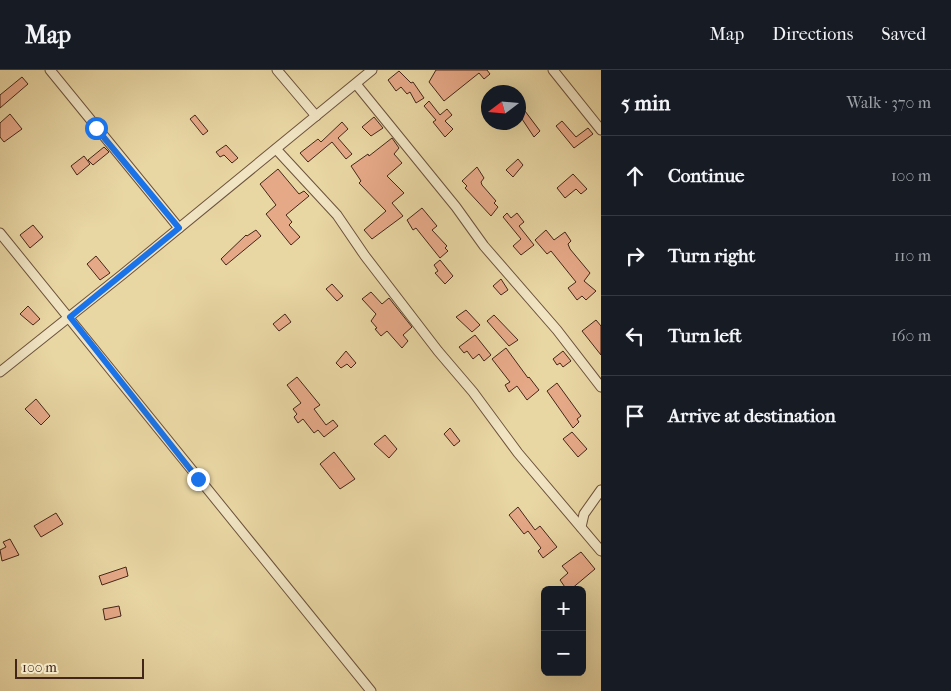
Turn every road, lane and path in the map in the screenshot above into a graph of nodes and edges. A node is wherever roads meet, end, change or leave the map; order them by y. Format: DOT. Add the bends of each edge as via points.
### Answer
graph roads {
  1 [pos="50,70"];
  2 [pos="277,70"];
  3 [pos="372,70"];
  4 [pos="553,70"];
  5 [pos="356,84"];
  6 [pos="316,116"];
  7 [pos="601,130"];
  8 [pos="276,149"];
  9 [pos="179,228"];
  10 [pos="0,233"];
  11 [pos="70,317"];
  12 [pos="0,372"];
  13 [pos="601,387"];
  14 [pos="601,490"];
  15 [pos="581,527"];
  16 [pos="601,551"];
  17 [pos="371,691"];
  1 -- 9 [label="street"];
  2 -- 6 [label="street"];
  3 -- 5 [label="street"];
  4 -- 7 [label="street"];
  5 -- 6 [label="street"];
  5 -- 13 [label="street"];
  6 -- 8 [label="street"];
  8 -- 9 [label="street"];
  8 -- 15 [label="street" via="337,215 438,351"];
  9 -- 11 [label="street"];
  10 -- 11 [label="street"];
  11 -- 12 [label="street"];
  11 -- 17 [label="street"];
  14 -- 15 [label="street" via="584,514"];
  15 -- 16 [label="street"];
}
